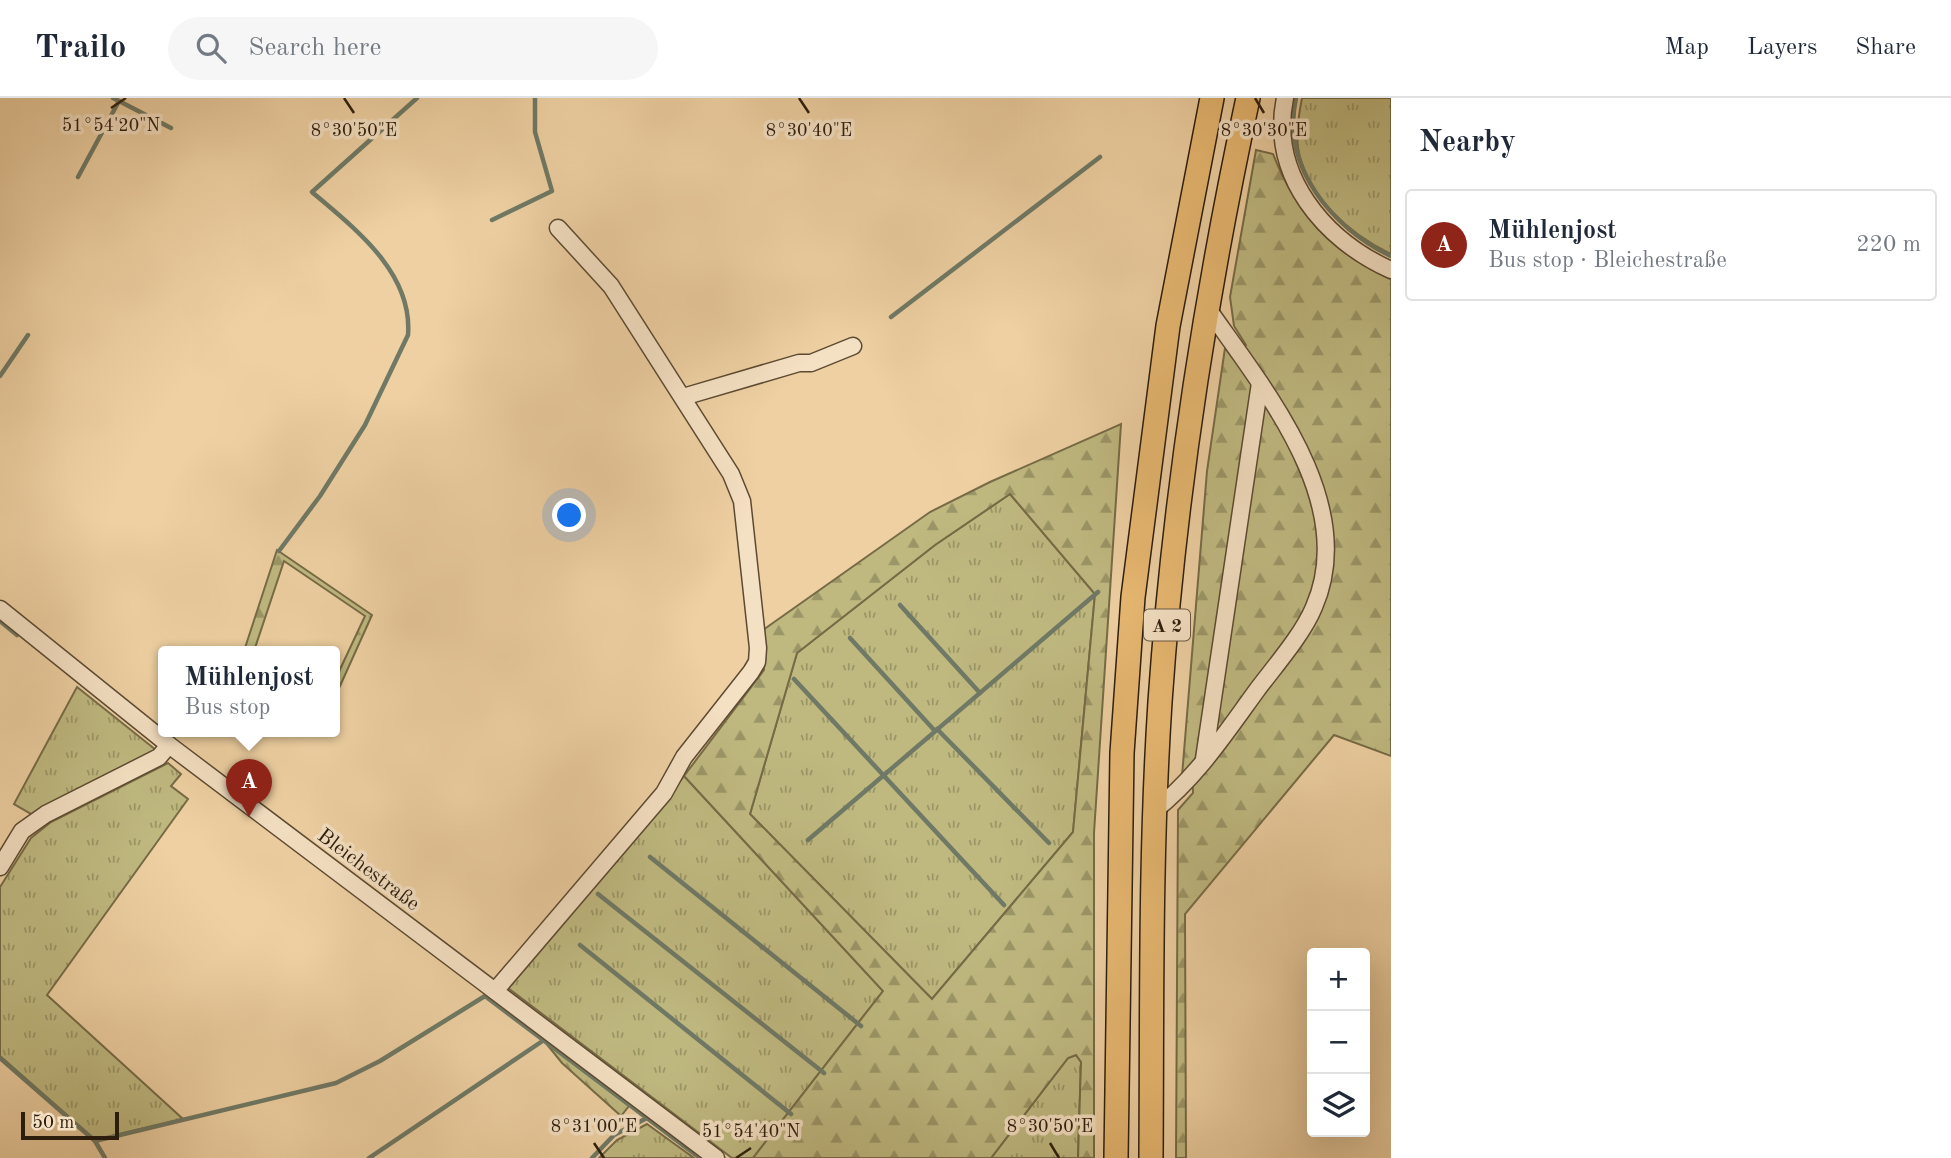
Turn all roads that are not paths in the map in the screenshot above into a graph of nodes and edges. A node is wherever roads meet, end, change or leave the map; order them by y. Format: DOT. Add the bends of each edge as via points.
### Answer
graph roads {
  1 [pos="1212,98"];
  2 [pos="1248,98"];
  3 [pos="1285,98"];
  4 [pos="558,228"];
  5 [pos="1391,270"];
  6 [pos="1206,305"];
  7 [pos="853,346"];
  8 [pos="1260,383"];
  9 [pos="683,397"];
  10 [pos="0,609"];
  11 [pos="158,736"];
  12 [pos="159,737"];
  13 [pos="169,745"];
  14 [pos="1204,762"];
  15 [pos="1154,811"];
  16 [pos="0,867"];
  17 [pos="495,991"];
  18 [pos="716,1158"];
  19 [pos="1116,1158"];
  20 [pos="1151,1158"];
  1 -- 19 [label="highway, A 2" via="1168,326 1133,597 1122,753"];
  2 -- 6 [label="highway, A 2"];
  3 -- 5 [label="street" via="1280,121 1283,151 1309,207 1336,236 1368,260"];
  4 -- 9 [label="street" via="611,286"];
  6 -- 8 [label="street"];
  6 -- 15 [label="highway, A 2" via="1169,593"];
  7 -- 9 [label="street" via="811,363"];
  8 -- 14 [label="street"];
  8 -- 14 [label="street" via="1309,467 1326,530 1324,571 1314,608"];
  9 -- 17 [label="street" via="731,474 742,501 757,662 684,757 664,793"];
  10 -- 11 [label="street, Bleichestraße"];
  12 -- 13 [label="street, Bleichestraße"];
  13 -- 16 [label="street" via="159,757 46,814 22,831"];
  13 -- 17 [label="street, Bleichestraße"];
  14 -- 15 [label="street" via="1186,786"];
  15 -- 20 [label="highway, A 2"];
  17 -- 18 [label="street, Bleichestraße"];
}
